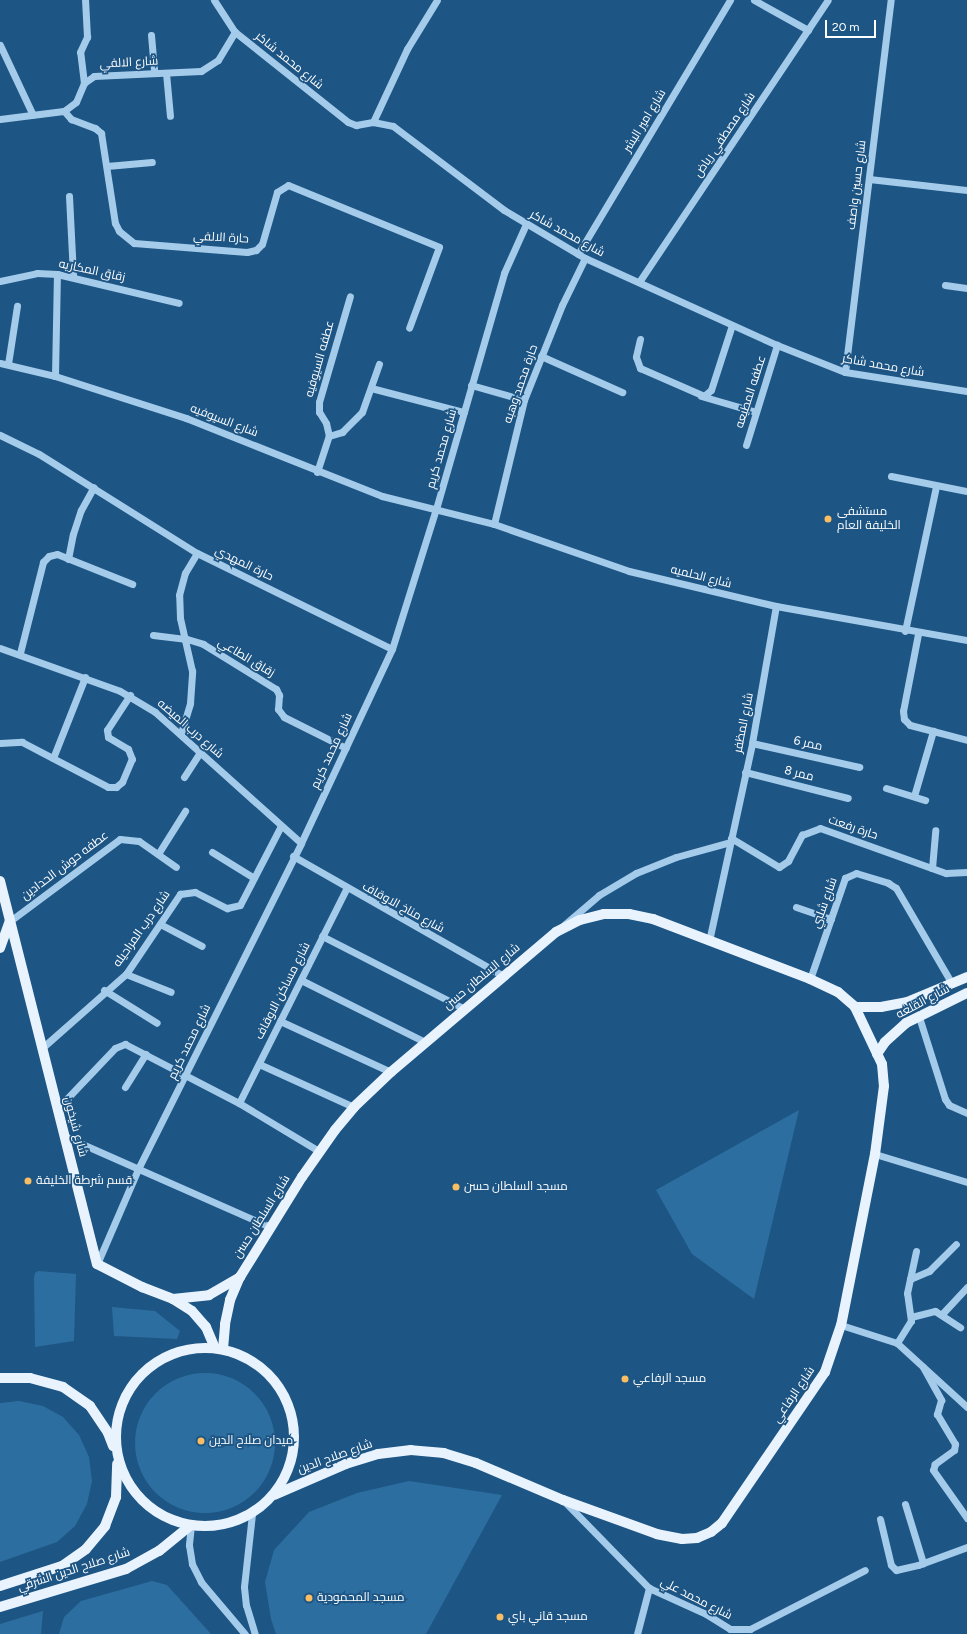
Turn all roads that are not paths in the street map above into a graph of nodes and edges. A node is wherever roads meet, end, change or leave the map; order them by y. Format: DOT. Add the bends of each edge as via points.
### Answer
graph roads {
  1 [pos="85,0"];
  2 [pos="214,0"];
  3 [pos="437,0"];
  4 [pos="730,0"];
  5 [pos="754,0"];
  6 [pos="828,0"];
  7 [pos="890,0"];
  8 [pos="808,30"];
  9 [pos="235,32"];
  10 [pos="151,35"];
  11 [pos="0,45"];
  12 [pos="166,72"];
  13 [pos="154,73"];
  14 [pos="84,83"];
  15 [pos="64,111"];
  16 [pos="33,115"];
  17 [pos="170,116"];
  18 [pos="0,120"];
  19 [pos="372,122"];
  20 [pos="152,162"];
  21 [pos="107,166"];
  22 [pos="869,179"];
  23 [pos="967,190"];
  24 [pos="69,196"];
  25 [pos="526,224"];
  26 [pos="578,254"];
  27 [pos="585,258"];
  28 [pos="57,274"];
  29 [pos="73,276"];
  30 [pos="0,281"];
  31 [pos="639,282"];
  32 [pos="945,285"];
  33 [pos="967,288"];
  34 [pos="350,296"];
  35 [pos="179,303"];
  36 [pos="17,306"];
  37 [pos="732,325"];
  38 [pos="409,328"];
  39 [pos="640,339"];
  40 [pos="777,345"];
  41 [pos="541,356"];
  42 [pos="0,363"];
  43 [pos="8,364"];
  44 [pos="379,364"];
  45 [pos="845,372"];
  46 [pos="55,376"];
  47 [pos="471,385"];
  48 [pos="371,388"];
  49 [pos="967,391"];
  50 [pos="622,392"];
  51 [pos="701,396"];
  52 [pos="524,400"];
  53 [pos="464,412"];
  54 [pos="756,412"];
  55 [pos="0,435"];
  56 [pos="329,436"];
  57 [pos="746,445"];
  58 [pos="317,472"];
  59 [pos="891,476"];
  60 [pos="936,486"];
  61 [pos="94,487"];
  62 [pos="967,491"];
  63 [pos="436,509"];
  64 [pos="494,524"];
  65 [pos="197,553"];
  66 [pos="68,559"];
  67 [pos="132,584"];
  68 [pos="776,606"];
  69 [pos="905,631"];
  70 [pos="918,634"];
  71 [pos="153,635"];
  72 [pos="187,639"];
  73 [pos="967,640"];
  74 [pos="0,648"];
  75 [pos="392,649"];
  76 [pos="20,653"];
  77 [pos="85,677"];
  78 [pos="130,695"];
  79 [pos="933,731"];
  80 [pos="181,733"];
  81 [pos="967,740"];
  82 [pos="0,742"];
  83 [pos="752,743"];
  84 [pos="346,748"];
  85 [pos="201,751"];
  86 [pos="53,758"];
  87 [pos="859,767"];
  88 [pos="745,772"];
  89 [pos="184,776"];
  90 [pos="886,788"];
  91 [pos="914,796"];
  92 [pos="848,798"];
  93 [pos="925,800"];
  94 [pos="185,811"];
  95 [pos="281,826"];
  96 [pos="935,830"];
  97 [pos="730,840"];
  98 [pos="301,842"];
  99 [pos="212,852"];
  100 [pos="158,854"];
  101 [pos="294,856"];
  102 [pos="176,867"];
  103 [pos="932,868"];
  104 [pos="967,872"];
  105 [pos="254,878"];
  106 [pos="0,881"];
  107 [pos="346,889"];
  108 [pos="3,904"];
  109 [pos="796,907"];
  110 [pos="831,919"];
  111 [pos="10,921"];
  112 [pos="160,924"];
  113 [pos="556,932"];
  114 [pos="322,936"];
  115 [pos="709,941"];
  116 [pos="202,946"];
  117 [pos="0,948"];
  118 [pos="126,974"];
  119 [pos="503,976"];
  120 [pos="967,977"];
  121 [pos="810,979"];
  122 [pos="301,980"];
  123 [pos="952,984"];
  124 [pos="104,990"];
  125 [pos="171,992"];
  126 [pos="967,994"];
  127 [pos="855,1007"];
  128 [pos="463,1008"];
  129 [pos="919,1017"];
  130 [pos="280,1021"];
  131 [pos="157,1023"];
  132 [pos="425,1042"];
  133 [pos="42,1048"];
  134 [pos="146,1054"];
  135 [pos="878,1054"];
  136 [pos="258,1064"];
  137 [pos="391,1072"];
  138 [pos="186,1075"];
  139 [pos="125,1087"];
  140 [pos="239,1103"];
  141 [pos="354,1107"];
  142 [pos="57,1109"];
  143 [pos="967,1113"];
  144 [pos="64,1136"];
  145 [pos="319,1151"];
  146 [pos="874,1154"];
  147 [pos="139,1167"];
  148 [pos="967,1182"];
  149 [pos="270,1227"];
  150 [pos="956,1244"];
  151 [pos="916,1251"];
  152 [pos="98,1264"];
  153 [pos="240,1277"];
  154 [pos="910,1278"];
  155 [pos="967,1287"];
  156 [pos="173,1299"];
  157 [pos="942,1314"];
  158 [pos="911,1317"];
  159 [pos="842,1325"];
  160 [pos="960,1327"];
  161 [pos="897,1343"];
  162 [pos="219,1348"];
  163 [pos="923,1367"];
  164 [pos="0,1378"];
  165 [pos="967,1407"];
  166 [pos="114,1450"];
  167 [pos="521,1483"];
  168 [pos="274,1495"];
  169 [pos="563,1500"];
  170 [pos="905,1504"];
  171 [pos="252,1514"];
  172 [pos="967,1518"];
  173 [pos="880,1519"];
  174 [pos="191,1526"];
  175 [pos="967,1547"];
  176 [pos="924,1563"];
  177 [pos="865,1570"];
  178 [pos="0,1586"];
  179 [pos="649,1588"];
  180 [pos="0,1607"];
  181 [pos="245,1634"];
  182 [pos="255,1634"];
  183 [pos="637,1634"];
  1 -- 14 [label="street" via="87,36 80,52"];
  2 -- 9 [label="street, شارع محمد شاكر"];
  3 -- 19 [label="street" via="407,49"];
  4 -- 26 [label="street, شارع امير البشر"];
  5 -- 8 [label="street"];
  6 -- 8 [label="street, شارع مصطفي رياض"];
  7 -- 22 [label="street, شارع حسين واصف"];
  8 -- 31 [label="street, شارع مصطفي رياض"];
  9 -- 12 [label="street, شارع الالفي" via="224,52 211,66 201,71"];
  9 -- 19 [label="street, شارع محمد شاكر" via="348,122 356,125"];
  10 -- 13 [label="street"];
  11 -- 16 [label="street"];
  12 -- 13 [label="street, شارع الالفي"];
  12 -- 17 [label="street"];
  13 -- 14 [label="street, شارع الالفي" via="94,76"];
  14 -- 15 [label="street" via="76,102"];
  15 -- 16 [label="street"];
  15 -- 21 [label="street, حارة الالفي" via="71,119 101,133"];
  16 -- 18 [label="street"];
  19 -- 25 [label="street, شارع محمد شاكر" via="393,126"];
  20 -- 21 [label="street"];
  21 -- 38 [label="street, حارة الالفي" via="115,223 119,231 134,243 247,252 256,250 262,244 277,192 288,185 439,247"];
  22 -- 23 [label="street"];
  22 -- 45 [label="street, شارع حسين واصف"];
  24 -- 29 [label="street"];
  25 -- 26 [label="street, شارع محمد شاكر"];
  25 -- 47 [label="street, شارع محمد كريم" via="504,273"];
  26 -- 27 [label="street, شارع محمد شاكر"];
  27 -- 31 [label="street, شارع محمد شاكر"];
  27 -- 41 [label="street, حارة محمد وهبه"];
  28 -- 29 [label="street, زقاق المكاريه"];
  28 -- 30 [label="street, زقاق المكاريه" via="37,273"];
  28 -- 46 [label="street"];
  29 -- 35 [label="street, زقاق المكاريه"];
  31 -- 37 [label="street, شارع محمد شاكر"];
  32 -- 33 [label="street"];
  34 -- 56 [label="street, عطفه السيوفيه" via="319,402 319,412 326,423"];
  36 -- 43 [label="street"];
  37 -- 40 [label="street, شارع محمد شاكر"];
  37 -- 51 [label="street" via="711,390 707,395"];
  39 -- 51 [label="street" via="636,357 640,368"];
  40 -- 45 [label="street, شارع محمد شاكر"];
  40 -- 54 [label="street, عطفه المطيعه"];
  41 -- 50 [label="street"];
  41 -- 52 [label="street, حارة محمد وهبه"];
  42 -- 43 [label="street, شارع السيوفيه"];
  43 -- 46 [label="street, شارع السيوفيه"];
  44 -- 48 [label="street"];
  45 -- 49 [label="street, شارع محمد شاكر"];
  46 -- 58 [label="street, شارع السيوفيه" via="186,418"];
  47 -- 52 [label="street"];
  47 -- 53 [label="street, شارع محمد كريم"];
  48 -- 53 [label="street"];
  48 -- 56 [label="street" via="362,412 354,423 342,432"];
  51 -- 54 [label="street"];
  52 -- 64 [label="street, حارة محمد وهبه"];
  53 -- 63 [label="street, شارع محمد كريم"];
  54 -- 57 [label="street, عطفه المطيعه"];
  55 -- 61 [label="street, حارة المهدي" via="39,454"];
  56 -- 58 [label="street"];
  58 -- 63 [label="street, شارع السيوفيه" via="382,496"];
  59 -- 60 [label="street"];
  60 -- 62 [label="street"];
  60 -- 69 [label="street"];
  61 -- 65 [label="street, حارة المهدي"];
  61 -- 66 [label="street" via="81,510"];
  63 -- 64 [label="street, شارع الحلميه"];
  63 -- 75 [label="street, شارع محمد كريم"];
  64 -- 68 [label="street, شارع الحلميه" via="629,571"];
  65 -- 72 [label="street" via="185,573 179,595 180,618"];
  65 -- 75 [label="street, حارة المهدي"];
  66 -- 67 [label="street"];
  66 -- 76 [label="street" via="53,554 43,562"];
  68 -- 69 [label="street, شارع الحلميه"];
  68 -- 83 [label="street, شارع المظفر"];
  69 -- 70 [label="street, شارع الحلميه"];
  70 -- 73 [label="street, شارع الحلميه"];
  70 -- 79 [label="street" via="903,715 910,724"];
  71 -- 72 [label="street, زقاق الطاعي"];
  72 -- 80 [label="street" via="192,671 190,703"];
  72 -- 84 [label="street, زقاق الطاعي" via="202,644 273,687 278,692 278,709 284,717"];
  74 -- 76 [label="street, شارع درب الميضه"];
  75 -- 84 [label="street, شارع محمد كريم"];
  76 -- 77 [label="street, شارع درب الميضه"];
  77 -- 78 [label="street, شارع درب الميضه"];
  77 -- 86 [label="street"];
  78 -- 80 [label="street, شارع درب الميضه"];
  78 -- 86 [label="street" via="107,730 108,737 128,749 132,755 119,785 108,787"];
  79 -- 81 [label="street"];
  79 -- 91 [label="street"];
  80 -- 85 [label="street, شارع درب الميضه"];
  82 -- 86 [label="street" via="22,742"];
  83 -- 87 [label="street, ممر 6"];
  83 -- 88 [label="street, شارع المظفر"];
  84 -- 98 [label="street, شارع محمد كريم"];
  85 -- 89 [label="street"];
  85 -- 95 [label="street, شارع درب الميضه"];
  88 -- 92 [label="street, ممر 8"];
  88 -- 97 [label="street, شارع المظفر"];
  90 -- 91 [label="street"];
  91 -- 93 [label="street"];
  94 -- 100 [label="street"];
  95 -- 98 [label="street, شارع درب الميضه"];
  95 -- 105 [label="street, شارع درب المراحيله"];
  96 -- 103 [label="street"];
  97 -- 103 [label="street, حارة رفعت" via="778,867 788,861 802,834 820,828"];
  97 -- 113 [label="street" via="636,873 598,895"];
  97 -- 115 [label="street, شارع المظفر"];
  98 -- 101 [label="street, شارع محمد كريم"];
  99 -- 105 [label="street"];
  100 -- 102 [label="street, عطفه حوش الحدادين"];
  100 -- 111 [label="street, عطفه حوش الحدادين" via="133,839 120,839"];
  101 -- 107 [label="street, شارع مناخ الاوقاف"];
  101 -- 138 [label="street, شارع محمد كريم"];
  103 -- 104 [label="street, حارة رفعت" via="955,875"];
  105 -- 112 [label="street, شارع درب المراحيله" via="237,907 228,908 195,892 185,892 180,894"];
  106 -- 108 [label="main road, شارع شيخون"];
  107 -- 114 [label="street, شارع مساكن الاوقاف"];
  107 -- 119 [label="street, شارع مناخ الاوقاف"];
  108 -- 111 [label="main road, شارع شيخون"];
  109 -- 110 [label="street"];
  110 -- 121 [label="street, شارع شلبي"];
  110 -- 123 [label="street, شارع شلبي" via="847,876 856,873 888,883 903,897"];
  111 -- 117 [label="main road"];
  111 -- 133 [label="main road, شارع شيخون"];
  112 -- 116 [label="street"];
  112 -- 118 [label="street, شارع درب المراحيله"];
  113 -- 115 [label="main road, شارع السلطان حسن" via="580,920 604,914 629,914 653,919"];
  113 -- 119 [label="main road, شارع السلطان حسن"];
  114 -- 122 [label="street, شارع مساكن الاوقاف"];
  114 -- 128 [label="street"];
  115 -- 121 [label="main road, شارع السلطان حسن"];
  118 -- 124 [label="street, شارع درب المراحيله"];
  118 -- 125 [label="street"];
  119 -- 128 [label="main road, شارع السلطان حسن"];
  120 -- 123 [label="main road, شارع القلعه"];
  121 -- 127 [label="main road, شارع السلطان حسن" via="838,992"];
  122 -- 130 [label="street, شارع مساكن الاوقاف"];
  122 -- 132 [label="street"];
  123 -- 127 [label="main road, شارع القلعه" via="920,998 894,1005"];
  124 -- 131 [label="street"];
  124 -- 133 [label="street, شارع درب المراحيله"];
  126 -- 129 [label="main road, شارع القلعه"];
  127 -- 135 [label="main road, شارع السلطان حسن"];
  128 -- 132 [label="main road, شارع السلطان حسن"];
  129 -- 135 [label="main road, شارع القلعه" via="895,1032"];
  129 -- 143 [label="street" via="945,1099 949,1105"];
  130 -- 136 [label="street, شارع مساكن الاوقاف"];
  130 -- 137 [label="street"];
  132 -- 137 [label="main road, شارع السلطان حسن"];
  133 -- 142 [label="main road, شارع شيخون"];
  134 -- 138 [label="street"];
  134 -- 139 [label="street"];
  134 -- 142 [label="street" via="125,1044 119,1045"];
  135 -- 146 [label="main road, شارع الرفاعي" via="884,1086"];
  136 -- 140 [label="street, شارع مساكن الاوقاف"];
  136 -- 141 [label="street"];
  137 -- 141 [label="main road, شارع السلطان حسن"];
  138 -- 140 [label="street"];
  138 -- 147 [label="street, شارع محمد كريم"];
  140 -- 145 [label="street"];
  141 -- 145 [label="main road, شارع السلطان حسن"];
  142 -- 144 [label="main road, شارع شيخون"];
  144 -- 147 [label="street"];
  144 -- 152 [label="main road, شارع شيخون"];
  145 -- 149 [label="main road, شارع السلطان حسن"];
  146 -- 148 [label="street"];
  146 -- 159 [label="main road, شارع الرفاعي"];
  147 -- 149 [label="street"];
  147 -- 152 [label="street, شارع محمد كريم"];
  149 -- 153 [label="main road, شارع السلطان حسن"];
  150 -- 154 [label="street" via="929,1271"];
  151 -- 154 [label="street"];
  152 -- 156 [label="main road" via="137,1285"];
  153 -- 156 [label="main road" via="209,1295"];
  153 -- 162 [label="main road, شارع السلطان حسن" via="230,1300"];
  154 -- 158 [label="street" via="907,1298"];
  155 -- 157 [label="street"];
  156 -- 162 [label="main road" via="192,1311"];
  157 -- 158 [label="street" via="932,1310"];
  157 -- 160 [label="street"];
  158 -- 161 [label="street"];
  159 -- 161 [label="street"];
  159 -- 169 [label="main road, شارع الرفاعي" via="825,1372 722,1523 710,1532 697,1538 682,1539 657,1534"];
  161 -- 163 [label="street"];
  162 -- 166 [label="main road" via="187,1349 161,1359 139,1376 124,1400"];
  162 -- 168 [label="main road" via="241,1354 259,1365 274,1379 285,1396 292,1416 295,1437 292,1458 285,1477"];
  163 -- 165 [label="street"];
  163 -- 172 [label="street" via="941,1400 937,1414 956,1444 954,1450 935,1464 933,1470"];
  164 -- 166 [label="main road" via="30,1378 63,1387 90,1406 108,1433"];
  166 -- 174 [label="main road" via="122,1473 134,1491 158,1513"];
  166 -- 178 [label="main road, شارع صلاح الدين الشرقي" via="117,1467 116,1497 105,1526 86,1549 62,1566"];
  167 -- 168 [label="main road, شارع صلاح الدين" via="476,1463 444,1453 411,1450 365,1458"];
  167 -- 169 [label="main road, شارع الرفاعي"];
  168 -- 171 [label="main road"];
  169 -- 179 [label="street, شارع محمد علي"];
  170 -- 176 [label="street"];
  171 -- 174 [label="main road" via="233,1522"];
  171 -- 182 [label="street" via="244,1586 246,1606"];
  173 -- 176 [label="street" via="893,1568 904,1569"];
  174 -- 180 [label="main road, شارع صلاح الدين الشرقي" via="159,1551 126,1569"];
  174 -- 181 [label="street" via="189,1545 192,1564 201,1582"];
  175 -- 176 [label="street"];
  177 -- 179 [label="street, شارع محمد علي" via="750,1629 740,1630 721,1625 706,1614"];
  179 -- 183 [label="street"];
}
